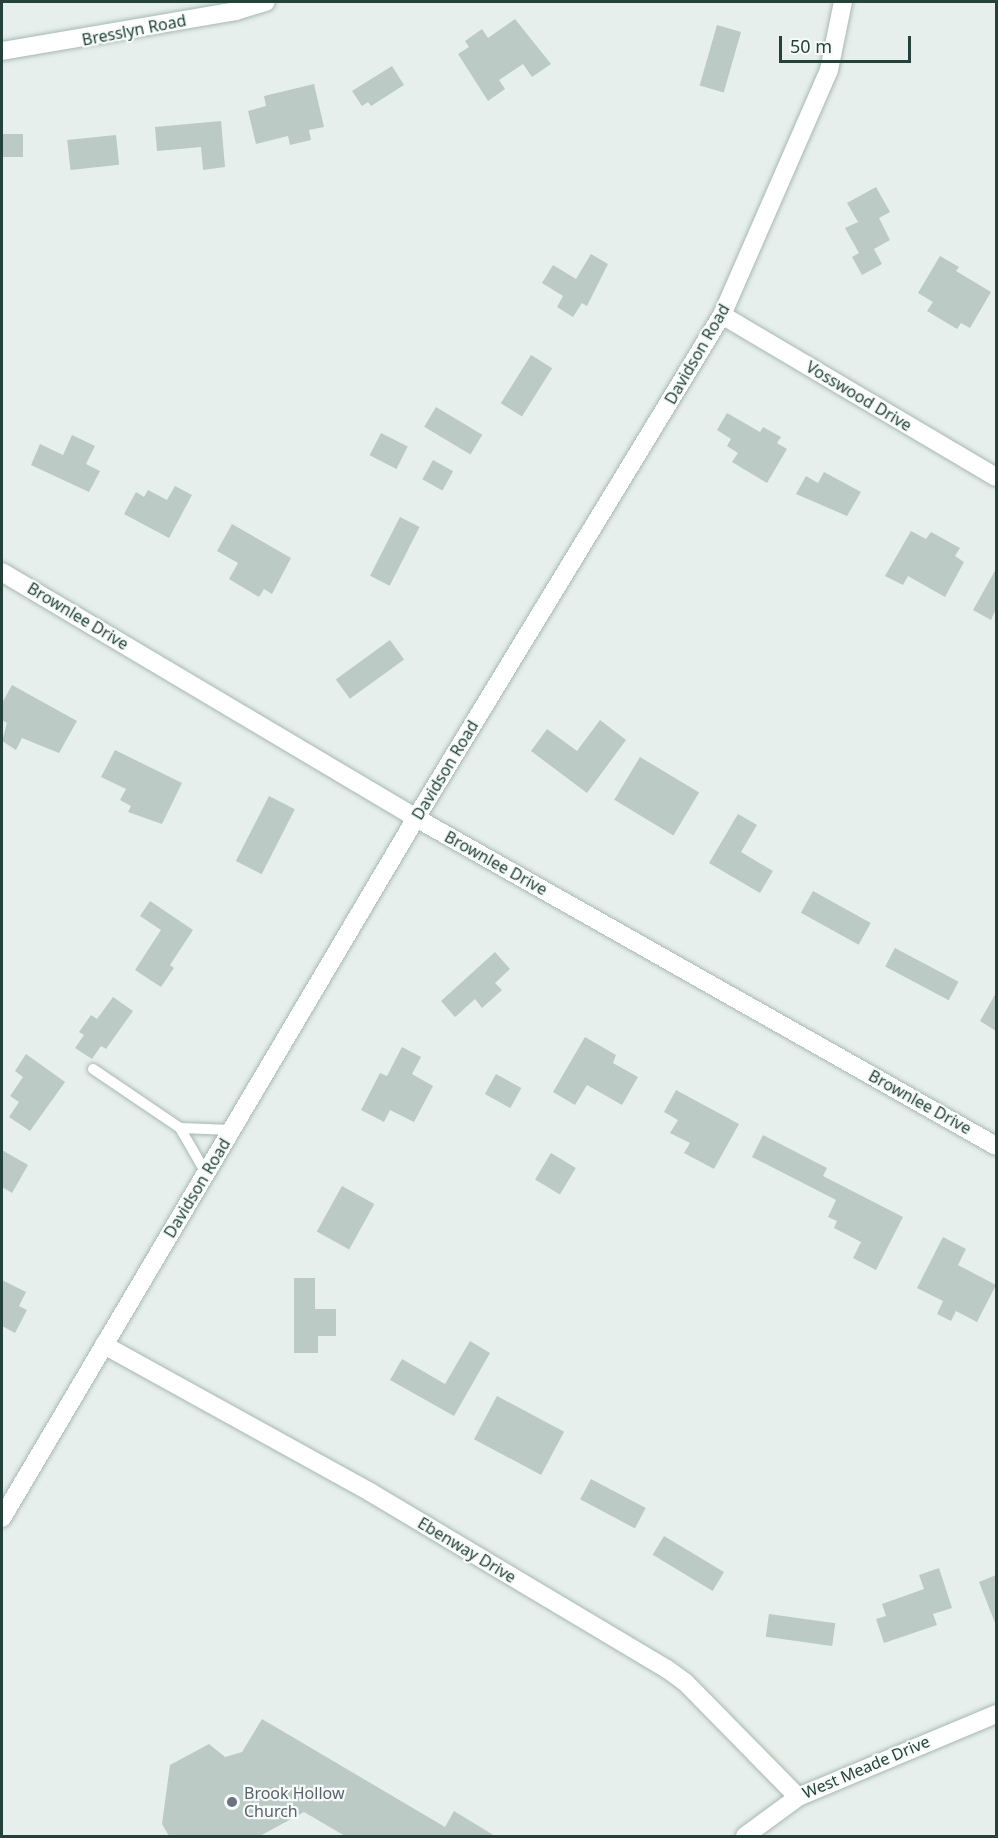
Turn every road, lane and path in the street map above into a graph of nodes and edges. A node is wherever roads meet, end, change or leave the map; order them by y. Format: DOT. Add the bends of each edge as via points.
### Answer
graph roads {
  1 [pos="266,2"];
  2 [pos="843,2"];
  3 [pos="2,51"];
  4 [pos="722,315"];
  5 [pos="996,477"];
  6 [pos="2,572"];
  7 [pos="416,818"];
  8 [pos="93,1069"];
  9 [pos="180,1128"];
  10 [pos="232,1130"];
  11 [pos="996,1146"];
  12 [pos="206,1173"];
  13 [pos="104,1345"];
  14 [pos="2,1518"];
  15 [pos="996,1714"];
  16 [pos="798,1797"];
  17 [pos="745,1836"];
  1 -- 3 [label="street, Bresslyn Road" via="236,11"];
  2 -- 4 [label="street, Davidson Road" via="828,70"];
  4 -- 5 [label="street, Vosswood Drive"];
  4 -- 7 [label="street, Davidson Road"];
  6 -- 7 [label="street, Brownlee Drive"];
  7 -- 10 [label="street, Davidson Road"];
  7 -- 11 [label="street, Brownlee Drive"];
  8 -- 9 [label="lane"];
  9 -- 10 [label="lane"];
  9 -- 12 [label="lane"];
  10 -- 12 [label="street, Davidson Road"];
  12 -- 13 [label="street, Davidson Road"];
  13 -- 14 [label="street, Davidson Road"];
  13 -- 16 [label="street, Ebenway Drive" via="370,1492 667,1669 685,1682"];
  15 -- 16 [label="street, West Meade Drive"];
  16 -- 17 [label="street, West Meade Drive"];
}
